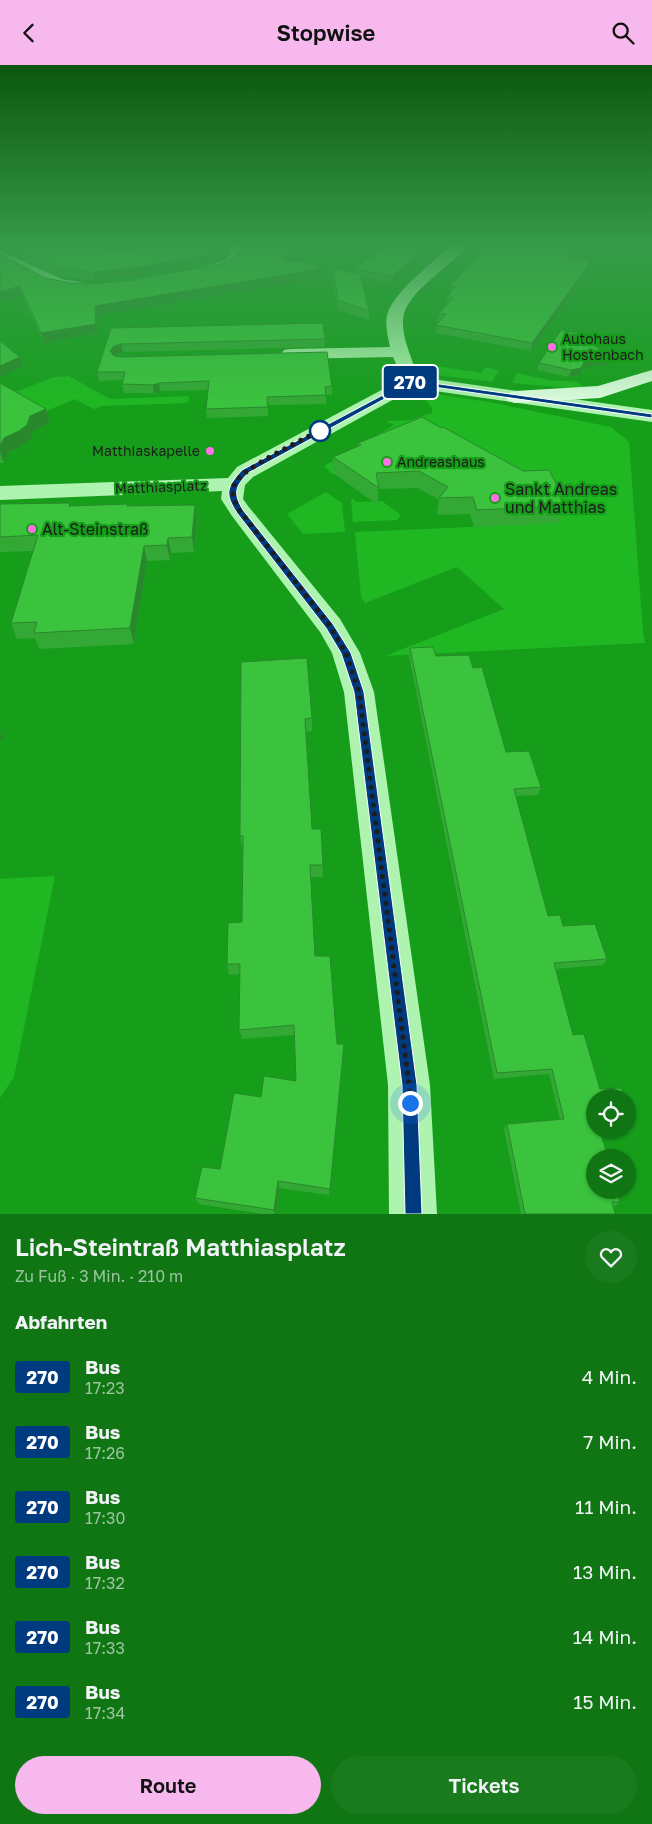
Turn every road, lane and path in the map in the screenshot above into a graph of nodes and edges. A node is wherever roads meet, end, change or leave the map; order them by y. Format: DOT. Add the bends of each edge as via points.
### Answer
graph roads {
  1 [pos="406,298"];
  2 [pos="401,352"];
  3 [pos="275,355"];
  4 [pos="652,375"];
  5 [pos="411,382"];
  6 [pos="515,397"];
  7 [pos="652,416"];
  8 [pos="234,484"];
  9 [pos="0,493"];
  10 [pos="413,1214"];
  1 -- 2 [label="street" via="396,310 395,325"];
  2 -- 3 [label="street"];
  2 -- 5 [label="street"];
  4 -- 6 [label="main road" via="600,393"];
  5 -- 6 [label="street"];
  5 -- 8 [label="street" via="245,472"];
  6 -- 7 [label="street"];
  8 -- 9 [label="street, Matthiasplatz"];
  8 -- 10 [label="street" via="232,499 330,626 346,653 359,692 409,1085"];
}
